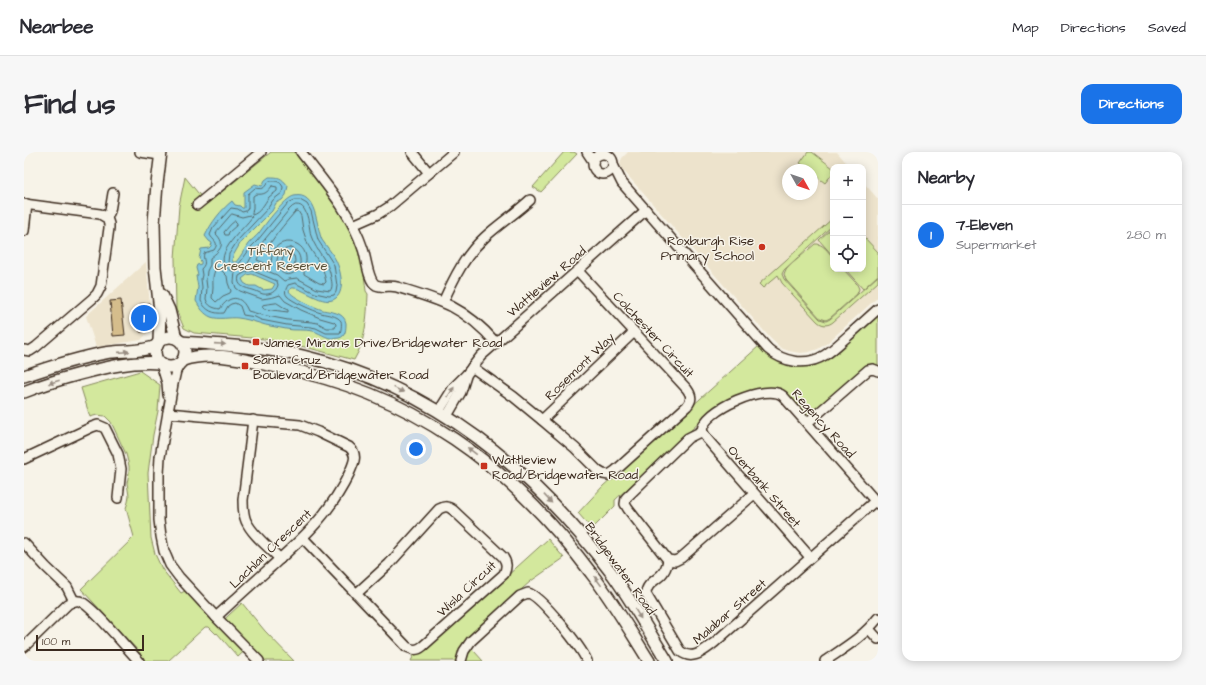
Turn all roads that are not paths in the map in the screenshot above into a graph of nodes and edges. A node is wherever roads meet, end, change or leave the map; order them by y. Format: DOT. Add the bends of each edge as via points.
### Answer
graph roads {
  1 [pos="140,152"];
  2 [pos="261,152"];
  3 [pos="301,152"];
  4 [pos="412,152"];
  5 [pos="454,152"];
  6 [pos="587,152"];
  7 [pos="618,152"];
  8 [pos="603,153"];
  9 [pos="161,154"];
  10 [pos="593,161"];
  11 [pos="613,163"];
  12 [pos="430,173"];
  13 [pos="606,173"];
  14 [pos="622,183"];
  15 [pos="113,194"];
  16 [pos="530,200"];
  17 [pos="26,204"];
  18 [pos="197,205"];
  19 [pos="646,210"];
  20 [pos="107,218"];
  21 [pos="353,225"];
  22 [pos="24,232"];
  23 [pos="578,271"];
  24 [pos="157,283"];
  25 [pos="444,302"];
  26 [pos="878,309"];
  27 [pos="634,332"];
  28 [pos="179,340"];
  29 [pos="496,342"];
  30 [pos="158,344"];
  31 [pos="24,350"];
  32 [pos="182,361"];
  33 [pos="160,364"];
  34 [pos="472,367"];
  35 [pos="878,371"];
  36 [pos="24,376"];
  37 [pos="24,392"];
  38 [pos="169,402"];
  39 [pos="168,413"];
  40 [pos="443,414"];
  41 [pos="253,420"];
  42 [pos="542,420"];
  43 [pos="807,422"];
  44 [pos="435,427"];
  45 [pos="702,431"];
  46 [pos="24,459"];
  47 [pos="754,494"];
  48 [pos="118,498"];
  49 [pos="877,502"];
  50 [pos="303,538"];
  51 [pos="24,543"];
  52 [pos="810,557"];
  53 [pos="280,559"];
  54 [pos="668,560"];
  55 [pos="356,594"];
  56 [pos="74,601"];
  57 [pos="216,617"];
  58 [pos="878,618"];
  59 [pos="869,629"];
  60 [pos="878,639"];
  61 [pos="24,647"];
  62 [pos="139,661"];
  63 [pos="259,661"];
  64 [pos="461,661"];
  65 [pos="587,661"];
  66 [pos="649,661"];
  67 [pos="667,661"];
  68 [pos="824,661"];
  1 -- 9 [label="street"];
  2 -- 18 [label="street"];
  3 -- 21 [label="street"];
  4 -- 12 [label="street"];
  5 -- 12 [label="street"];
  6 -- 10 [label="street"];
  7 -- 11 [label="street"];
  8 -- 10 [label="street" via="596,156"];
  8 -- 11 [label="street" via="610,156"];
  9 -- 24 [label="street" via="154,223"];
  10 -- 13 [label="street" via="594,170 600,174"];
  11 -- 13 [label="street" via="611,170"];
  11 -- 14 [label="street"];
  12 -- 21 [label="street" via="389,207"];
  13 -- 14 [label="street"];
  14 -- 19 [label="street"];
  15 -- 20 [label="street"];
  16 -- 25 [label="street" via="472,251 462,264"];
  17 -- 20 [label="street" via="100,214"];
  17 -- 22 [label="street"];
  19 -- 23 [label="street, Wattleview Road"];
  19 -- 26 [label="street" via="768,349 780,357 800,362 820,358"];
  20 -- 31 [label="street" via="109,228 101,286 97,294 36,347 30,351"];
  21 -- 25 [label="street" via="364,250 372,281 376,285 394,286"];
  23 -- 27 [label="street, Colchester Circuit"];
  23 -- 29 [label="street, Wattleview Road"];
  24 -- 28 [label="street"];
  24 -- 30 [label="street" via="160,311"];
  25 -- 29 [label="street" via="473,320"];
  27 -- 42 [label="street, Rosemont Way"];
  27 -- 42 [label="street, Colchester Circuit" via="690,393 691,398 687,406 609,474 598,471"];
  28 -- 30 [label="street" via="167,337"];
  28 -- 32 [label="street" via="185,350"];
  28 -- 40 [label="street, Bridgewater Road, one-way" via="303,356 381,381"];
  29 -- 34 [label="street, Wattleview Road"];
  30 -- 33 [label="street" via="155,355"];
  36 -- 30 [label="street, one-way" via="86,357 107,352 141,350"];
  32 -- 33 [label="street" via="171,367"];
  32 -- 38 [label="street" via="176,371"];
  32 -- 44 [label="street, Bridgewater Road" via="209,355 296,370 373,395"];
  33 -- 37 [label="street, one-way" via="133,362 57,380"];
  33 -- 38 [label="street" via="167,383"];
  34 -- 40 [label="street, Wattleview Road" via="454,387"];
  34 -- 42 [label="street, Colchester Circuit"];
  35 -- 43 [label="street" via="868,370"];
  38 -- 39 [label="street"];
  39 -- 41 [label="street, Lachlan Crescent"];
  39 -- 57 [label="street" via="159,474 161,536 164,551 179,577"];
  40 -- 44 [label="street, Wattleview Road"];
  40 -- 67 [label="street, Bridgewater Road, one-way" via="512,464 573,525 622,589"];
  41 -- 50 [label="street, Lachlan Crescent" via="308,427 349,446 355,452 354,462 339,492 320,520"];
  41 -- 53 [label="street" via="243,510 252,531"];
  43 -- 45 [label="street, Regency Road" via="781,394 774,392 744,397 726,406 702,426"];
  43 -- 49 [label="street, Regency Road"];
  66 -- 44 [label="street, Bridgewater Road, one-way" via="592,574 531,503 471,450"];
  45 -- 47 [label="street, Overbank Street"];
  45 -- 54 [label="street" via="688,438 626,498 625,504 628,509"];
  46 -- 48 [label="street" via="98,425 105,428 118,454 121,469"];
  47 -- 52 [label="street, Overbank Street"];
  47 -- 54 [label="street" via="681,558 675,561"];
  49 -- 52 [label="street, Malabar Street"];
  50 -- 53 [label="street, Lachlan Crescent"];
  50 -- 55 [label="street, Wisla Circuit"];
  51 -- 56 [label="street" via="67,587"];
  52 -- 54 [label="street, Malabar Street" via="714,643 689,658 680,651 646,594 646,589 662,574"];
  53 -- 57 [label="street, Lachlan Crescent"];
  55 -- 55 [label="street, Wisla Circuit" via="407,647 418,650 504,574 506,562 454,510 443,506 389,564"];
  56 -- 61 [label="street"];
  56 -- 62 [label="street" via="81,601 86,605"];
  57 -- 63 [label="street"];
  58 -- 59 [label="street"];
  59 -- 60 [label="street"];
  59 -- 68 [label="street" via="848,647"];
  64 -- 65 [label="street" via="464,650 471,641 520,596 528,594 536,597 562,626"];
}
